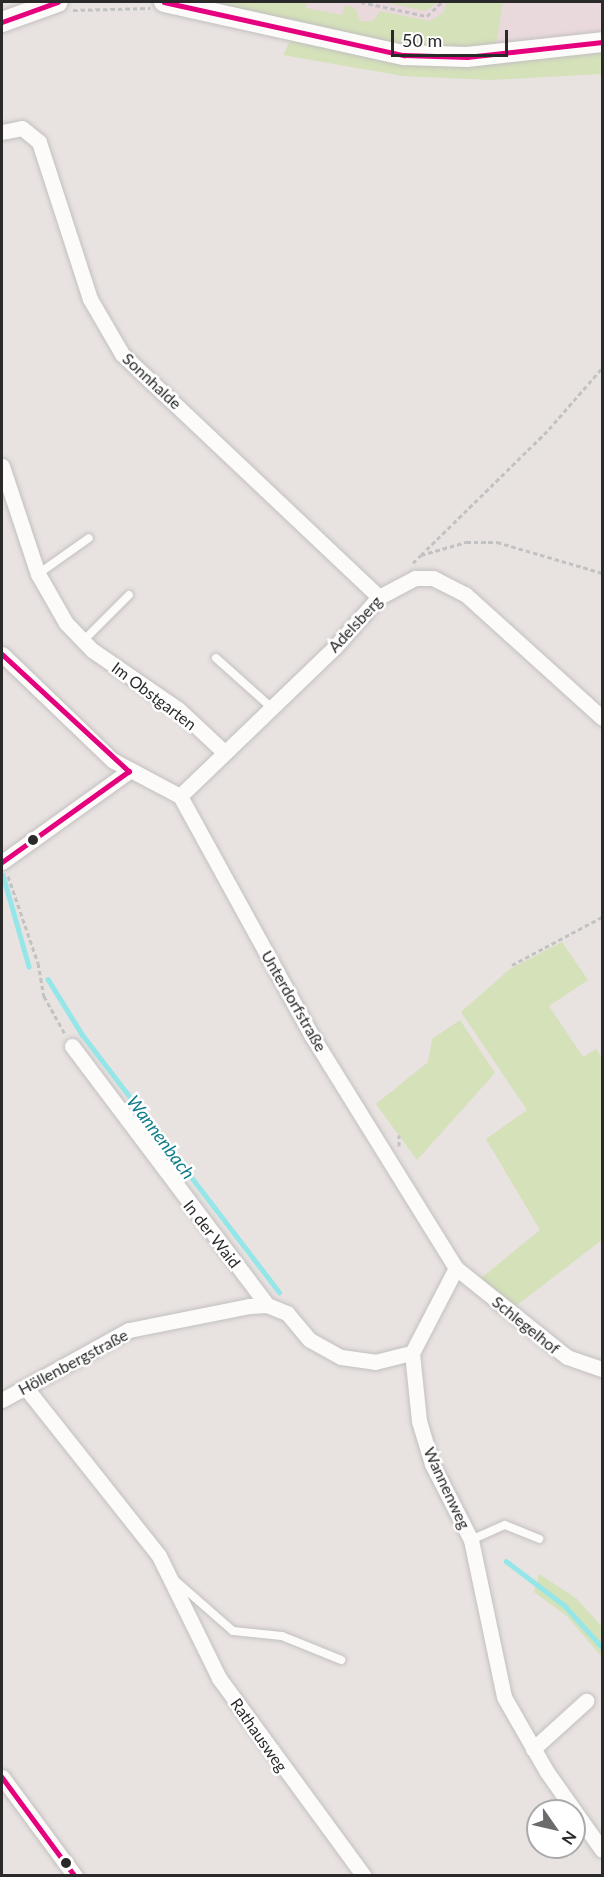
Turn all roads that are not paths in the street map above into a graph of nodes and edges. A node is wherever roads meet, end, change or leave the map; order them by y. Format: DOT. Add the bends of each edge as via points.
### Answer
graph roads {
  1 [pos="58,2"];
  2 [pos="165,2"];
  3 [pos="2,22"];
  4 [pos="603,42"];
  5 [pos="2,132"];
  6 [pos="2,466"];
  7 [pos="89,538"];
  8 [pos="38,574"];
  9 [pos="129,595"];
  10 [pos="379,597"];
  11 [pos="82,642"];
  12 [pos="2,654"];
  13 [pos="216,658"];
  14 [pos="272,708"];
  15 [pos="603,718"];
  16 [pos="224,752"];
  17 [pos="129,771"];
  18 [pos="180,796"];
  19 [pos="2,864"];
  20 [pos="72,1046"];
  21 [pos="456,1268"];
  22 [pos="267,1305"];
  23 [pos="412,1353"];
  24 [pos="603,1369"];
  25 [pos="26,1388"];
  26 [pos="2,1400"];
  27 [pos="539,1539"];
  28 [pos="471,1540"];
  29 [pos="177,1582"];
  30 [pos="340,1660"];
  31 [pos="586,1701"];
  32 [pos="533,1749"];
  33 [pos="2,1777"];
  34 [pos="603,1850"];
  35 [pos="75,1875"];
  36 [pos="364,1875"];
  1 -- 3 [label="street"];
  2 -- 4 [label="street" via="404,55 467,57"];
  5 -- 10 [label="street, Sonnhalde" via="22,129 39,142 90,299 122,354"];
  6 -- 8 [label="street, Im Obstgarten"];
  7 -- 8 [label="lane"];
  8 -- 11 [label="street, Im Obstgarten"];
  9 -- 11 [label="lane"];
  10 -- 14 [label="street, Adelsberg"];
  10 -- 15 [label="street, Adelsberg" via="393,585 415,578 450,584"];
  11 -- 16 [label="street, Im Obstgarten" via="178,709"];
  12 -- 17 [label="street" via="112,760"];
  13 -- 14 [label="lane"];
  14 -- 16 [label="street, Adelsberg"];
  16 -- 18 [label="street, Adelsberg"];
  17 -- 18 [label="street"];
  17 -- 19 [label="street"];
  18 -- 21 [label="street, Unterdorfstraße" via="312,1036"];
  20 -- 22 [label="street, In der Waid"];
  21 -- 23 [label="street"];
  21 -- 24 [label="street, Schlegelhof" via="567,1357"];
  22 -- 23 [label="street" via="287,1313 310,1340 341,1357 375,1362"];
  22 -- 25 [label="street, Höllenbergstraße" via="129,1330"];
  23 -- 28 [label="street, Wannenweg" via="419,1421 432,1464"];
  25 -- 26 [label="street, Höllenbergstraße"];
  25 -- 29 [label="street, Rathausweg"];
  27 -- 28 [label="lane, Wannenweg" via="505,1525"];
  28 -- 32 [label="street, Wannenweg" via="504,1697"];
  29 -- 30 [label="lane, Rathausweg" via="233,1631 282,1636"];
  29 -- 36 [label="street, Rathausweg" via="219,1678"];
  31 -- 32 [label="street"];
  32 -- 34 [label="street, Wannenweg"];
  33 -- 35 [label="street"];
}
